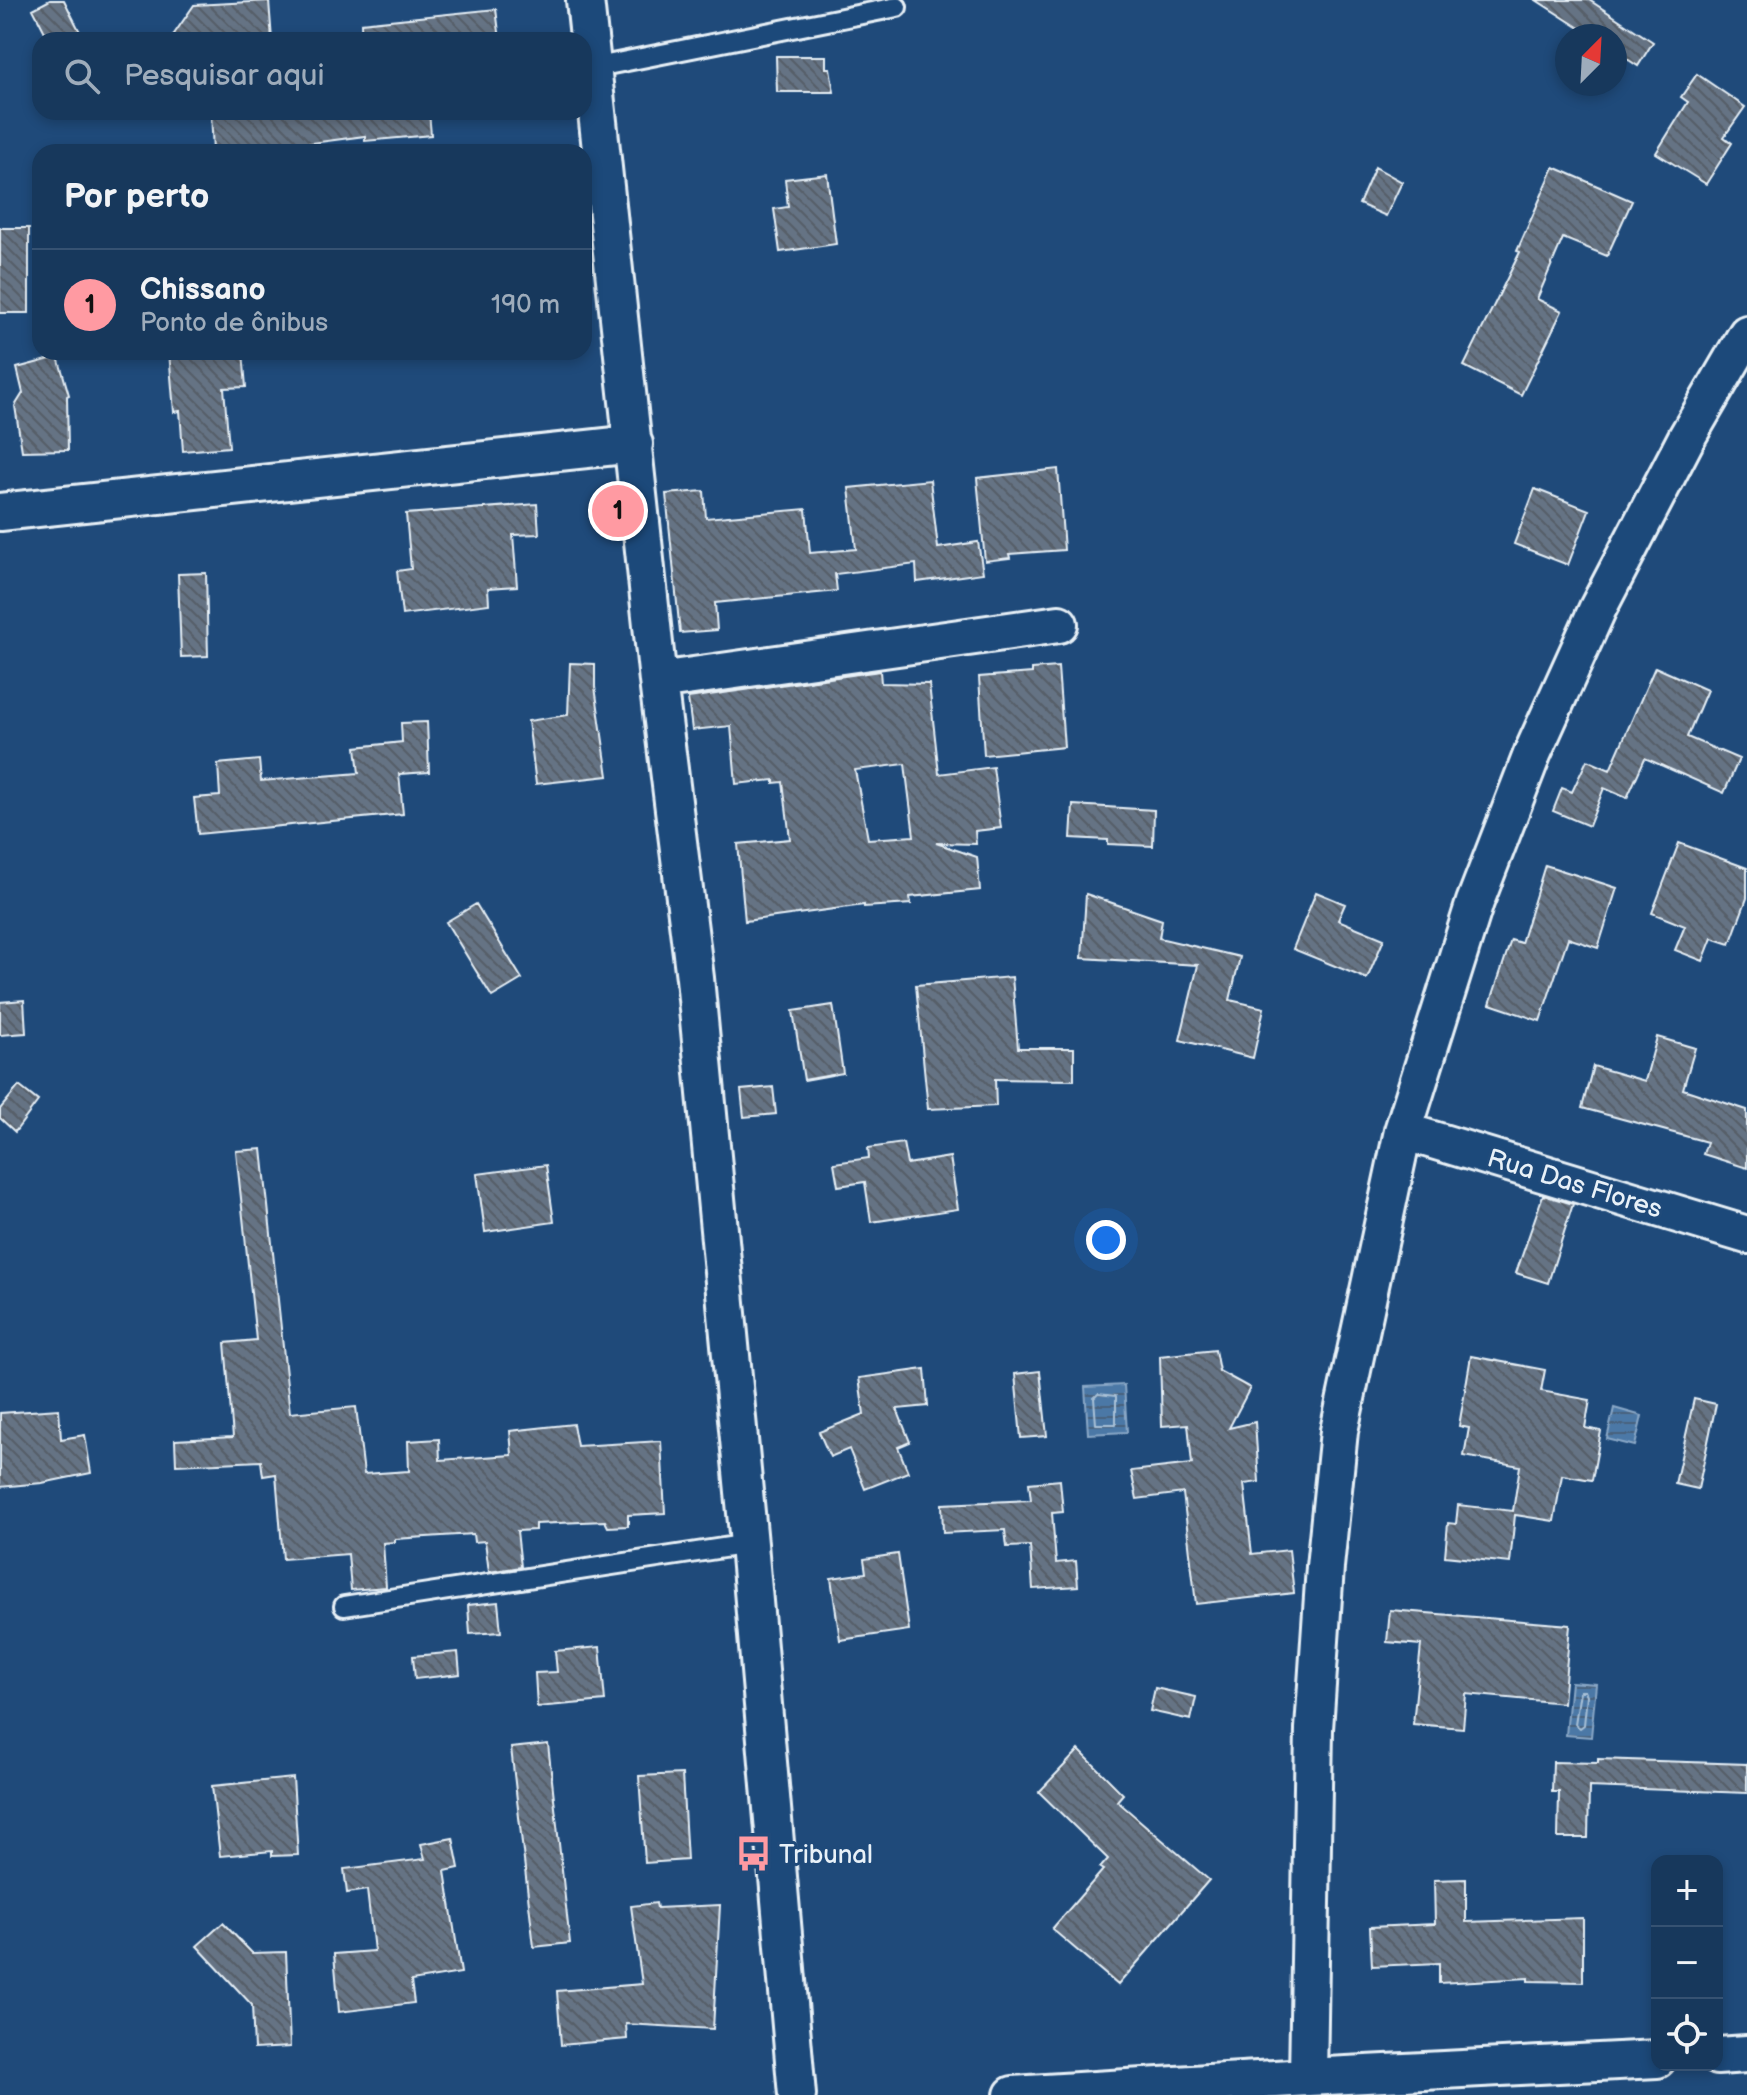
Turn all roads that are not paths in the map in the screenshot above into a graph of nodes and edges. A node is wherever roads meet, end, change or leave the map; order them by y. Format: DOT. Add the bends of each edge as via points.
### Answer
graph roads {
  1 [pos="585,0"];
  2 [pos="897,7"];
  3 [pos="588,32"];
  4 [pos="592,68"];
  5 [pos="1747,334"];
  6 [pos="634,444"];
  7 [pos="0,512"];
  8 [pos="1059,624"];
  9 [pos="658,681"];
  10 [pos="1403,1131"];
  11 [pos="1747,1235"];
  12 [pos="749,1544"];
  13 [pos="344,1606"];
  14 [pos="1747,2054"];
  15 [pos="1723,2056"];
  16 [pos="1651,2061"];
  17 [pos="1308,2077"];
  18 [pos="1596,2079"];
  19 [pos="797,2095"];
  20 [pos="1013,2095"];
  1 -- 3 [label="street"];
  2 -- 4 [label="lane"];
  4 -- 6 [label="street"];
  5 -- 10 [label="street" via="1598,608 1533,752 1475,902"];
  6 -- 7 [label="street"];
  6 -- 9 [label="street"];
  8 -- 9 [label="street"];
  9 -- 12 [label="street" via="695,978"];
  10 -- 11 [label="street, Rua Das Flores"];
  10 -- 17 [label="street" via="1339,1431 1326,1552 1314,1729"];
  12 -- 13 [label="lane"];
  12 -- 19 [label="street"];
  14 -- 15 [label="street"];
  16 -- 18 [label="street"];
  17 -- 18 [label="street"];
  17 -- 20 [label="street"];
}
